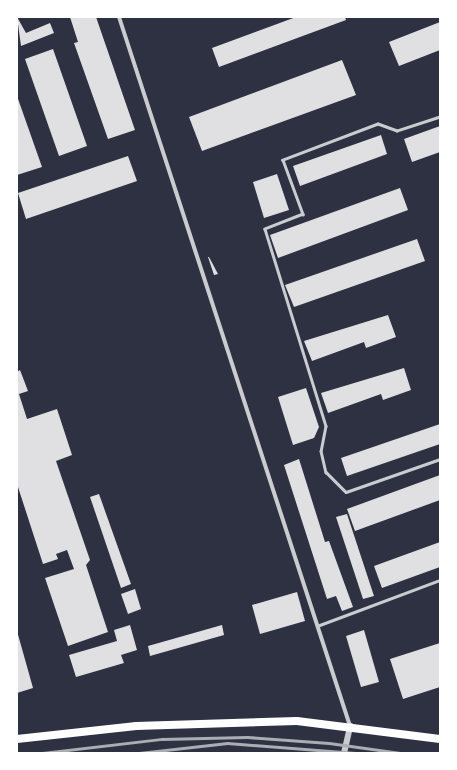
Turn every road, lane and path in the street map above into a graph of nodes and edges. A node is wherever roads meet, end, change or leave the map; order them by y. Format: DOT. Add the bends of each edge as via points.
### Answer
graph roads {
  1 [pos="119,17"];
  2 [pos="440,117"];
  3 [pos="440,460"];
  4 [pos="440,580"];
  5 [pos="317,626"];
  6 [pos="350,726"];
  7 [pos="17,738"];
  8 [pos="440,739"];
  9 [pos="344,753"];
  1 -- 5 [label="street"];
  2 -- 3 [label="lane" via="397,131 378,124 283,160 303,214 265,229 326,426 321,451 326,472 346,492"];
  4 -- 5 [label="lane"];
  5 -- 6 [label="street"];
  6 -- 7 [label="main road" via="297,721 218,723 86,730"];
  6 -- 8 [label="main road"];
  6 -- 9 [label="street"];
}
